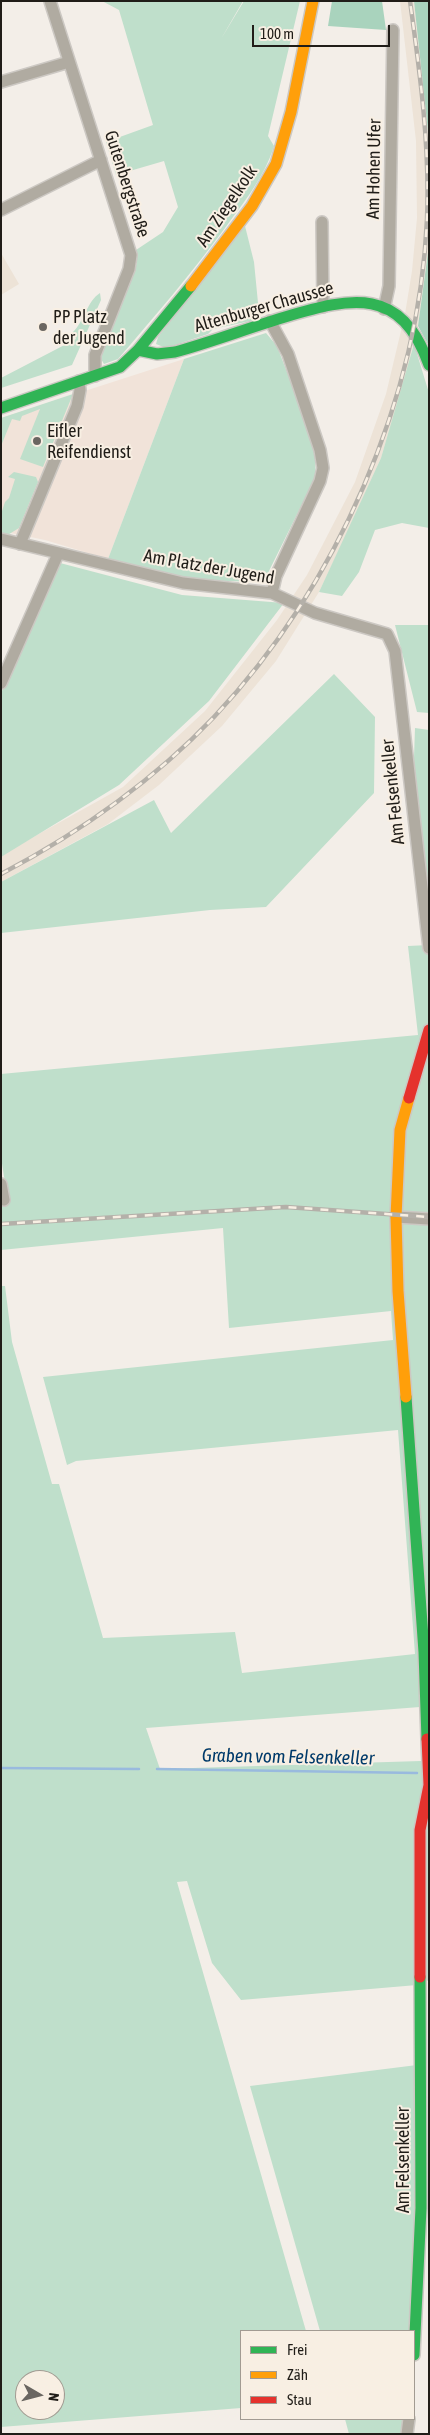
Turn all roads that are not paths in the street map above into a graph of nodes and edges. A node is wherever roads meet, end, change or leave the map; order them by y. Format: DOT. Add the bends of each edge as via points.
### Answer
graph roads {
  1 [pos="50,1"];
  2 [pos="313,1"];
  3 [pos="393,30"];
  4 [pos="69,62"];
  5 [pos="1,82"];
  6 [pos="101,160"];
  7 [pos="1,210"];
  8 [pos="322,222"];
  9 [pos="323,307"];
  10 [pos="384,309"];
  11 [pos="270,321"];
  12 [pos="138,350"];
  13 [pos="429,365"];
  14 [pos="95,376"];
  15 [pos="80,381"];
  16 [pos="1,408"];
  17 [pos="1,539"];
  18 [pos="20,544"];
  19 [pos="58,554"];
  20 [pos="272,593"];
  21 [pos="388,634"];
  22 [pos="1,683"];
  23 [pos="429,948"];
  24 [pos="429,1030"];
  25 [pos="1,1184"];
  26 [pos="4,1200"];
  27 [pos="396,1217"];
  28 [pos="429,1219"];
  29 [pos="415,2334"];
  30 [pos="409,2420"];
  31 [pos="407,2434"];
  1 -- 4 [label="street, Gutenbergstraße"];
  2 -- 12 [label="street, Am Ziegelkolk" via="291,112 271,174 238,224"];
  3 -- 10 [label="street, Am Hohen Ufer" via="389,286"];
  4 -- 5 [label="street"];
  4 -- 6 [label="street, Gutenbergstraße"];
  6 -- 7 [label="street"];
  6 -- 14 [label="street, Gutenbergstraße" via="130,250 130,261 95,355"];
  8 -- 9 [label="street"];
  9 -- 10 [label="street, Altenburger Chaussee" via="354,302"];
  9 -- 11 [label="street, Altenburger Chaussee"];
  10 -- 13 [label="street, Altenburger Chaussee" via="411,327"];
  11 -- 12 [label="street, Altenburger Chaussee" via="162,356"];
  11 -- 20 [label="street" via="288,354 323,468 276,576"];
  12 -- 14 [label="street" via="120,367"];
  14 -- 15 [label="street"];
  15 -- 16 [label="street"];
  15 -- 18 [label="street" via="77,406"];
  17 -- 18 [label="street, Am Platz der Jugend"];
  18 -- 19 [label="street, Am Platz der Jugend"];
  19 -- 20 [label="street, Am Platz der Jugend" via="188,584"];
  19 -- 22 [label="street"];
  20 -- 21 [label="street, Am Platz der Jugend" via="315,613"];
  21 -- 23 [label="street, Am Felsenkeller" via="395,651"];
  24 -- 27 [label="street" via="400,1130"];
  25 -- 26 [label="street"];
  27 -- 28 [label="street"];
  27 -- 29 [label="street, Am Felsenkeller" via="398,1291 424,1652 428,1776 420,1830 421,2208"];
  30 -- 31 [label="street"];
}
